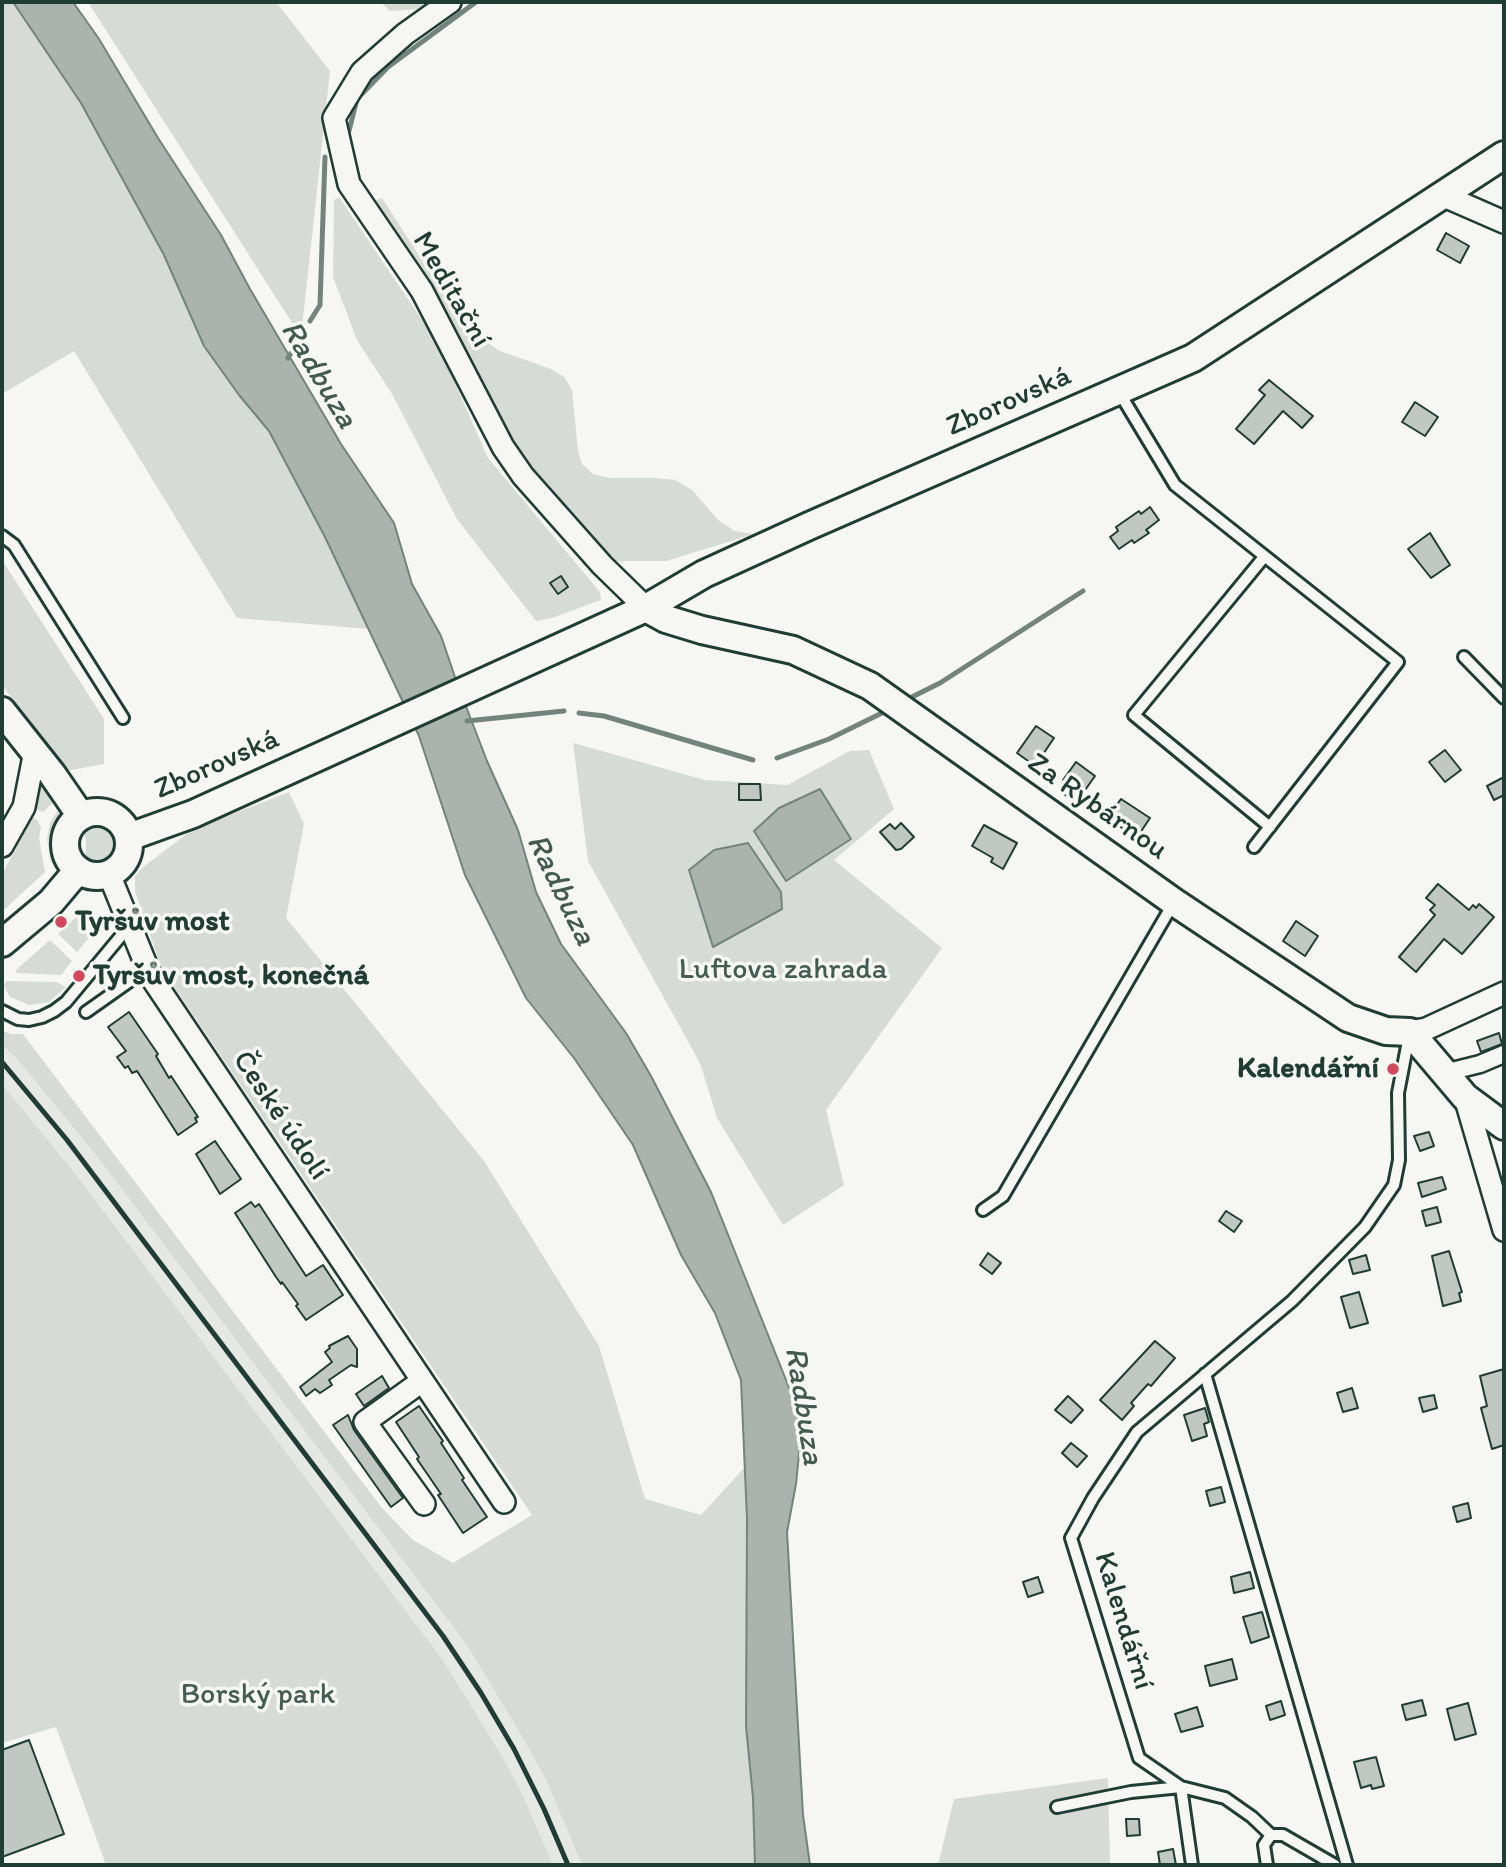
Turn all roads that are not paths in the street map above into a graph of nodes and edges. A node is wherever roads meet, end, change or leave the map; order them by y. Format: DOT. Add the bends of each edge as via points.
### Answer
graph roads {
  1 [pos="450,2"];
  2 [pos="1504,155"];
  3 [pos="1442,195"];
  4 [pos="1504,222"];
  5 [pos="1118,390"];
  6 [pos="2,536"];
  7 [pos="1264,557"];
  8 [pos="646,608"];
  9 [pos="1464,657"];
  10 [pos="1504,698"];
  11 [pos="2,711"];
  12 [pos="123,718"];
  13 [pos="35,751"];
  14 [pos="81,816"];
  15 [pos="1270,827"];
  16 [pos="129,837"];
  17 [pos="2,846"];
  18 [pos="1254,847"];
  19 [pos="78,870"];
  20 [pos="109,874"];
  21 [pos="1174,902"];
  22 [pos="130,925"];
  23 [pos="2,943"];
  24 [pos="147,969"];
  25 [pos="1504,993"];
  26 [pos="2,1011"];
  27 [pos="86,1012"];
  28 [pos="1410,1032"];
  29 [pos="1504,1054"];
  30 [pos="1444,1073"];
  31 [pos="1465,1097"];
  32 [pos="1504,1126"];
  33 [pos="983,1210"];
  34 [pos="1504,1230"];
  35 [pos="1205,1374"];
  36 [pos="422,1381"];
  37 [pos="505,1502"];
  38 [pos="424,1504"];
  39 [pos="1181,1787"];
  40 [pos="1057,1807"];
  41 [pos="1271,1835"];
  42 [pos="1192,1865"];
  43 [pos="1267,1865"];
  44 [pos="1335,1865"];
  45 [pos="1347,1865"];
  1 -- 8 [label="street, Meditační" via="405,33 362,72 334,118 349,184 422,291 503,447 523,476"];
  2 -- 3 [label="street, Zborovská"];
  3 -- 4 [label="street"];
  3 -- 5 [label="street, Zborovská" via="1193,358"];
  5 -- 7 [label="lane" via="1175,485"];
  5 -- 8 [label="street, Zborovská" via="704,574"];
  6 -- 12 [label="lane" via="14,545"];
  7 -- 15 [label="lane" via="1398,662"];
  7 -- 15 [label="lane" via="1134,715"];
  8 -- 16 [label="street, Zborovská" via="193,814"];
  8 -- 21 [label="street, Za Rybárnou" via="702,630 793,650 870,686"];
  9 -- 10 [label="lane"];
  11 -- 13 [label="street"];
  13 -- 14 [label="street"];
  13 -- 17 [label="street" via="24,807"];
  14 -- 16 [label="street, Zborovská" via="97,811 112,815"];
  14 -- 19 [label="street" via="69,827 65,842 68,858"];
  15 -- 18 [label="lane"];
  16 -- 20 [label="street" via="126,859"];
  19 -- 20 [label="street" via="93,876"];
  19 -- 23 [label="street" via="51,902"];
  20 -- 22 [label="street, České údolí"];
  21 -- 28 [label="street, Za Rybárnou" via="1348,1018 1386,1031"];
  21 -- 33 [label="lane" via="1003,1196"];
  22 -- 24 [label="street, České údolí"];
  22 -- 26 [label="lane" via="54,1011 29,1020"];
  24 -- 27 [label="lane"];
  24 -- 36 [label="street, České údolí"];
  25 -- 28 [label="street, Za Rybárnou"];
  28 -- 30 [label="street"];
  28 -- 35 [label="lane, Kalendářní" via="1398,1093 1399,1160 1394,1185 1365,1227 1292,1301"];
  29 -- 30 [label="street"];
  30 -- 31 [label="street"];
  31 -- 32 [label="street"];
  31 -- 34 [label="street"];
  35 -- 39 [label="lane, Kalendářní" via="1137,1432 1071,1538 1139,1758"];
  35 -- 45 [label="lane"];
  36 -- 37 [label="street, České údolí"];
  36 -- 38 [label="street" via="365,1422"];
  39 -- 40 [label="lane"];
  39 -- 41 [label="lane" via="1225,1798"];
  39 -- 42 [label="lane"];
  41 -- 43 [label="lane" via="1264,1845"];
  41 -- 44 [label="lane" via="1283,1835"];
}
